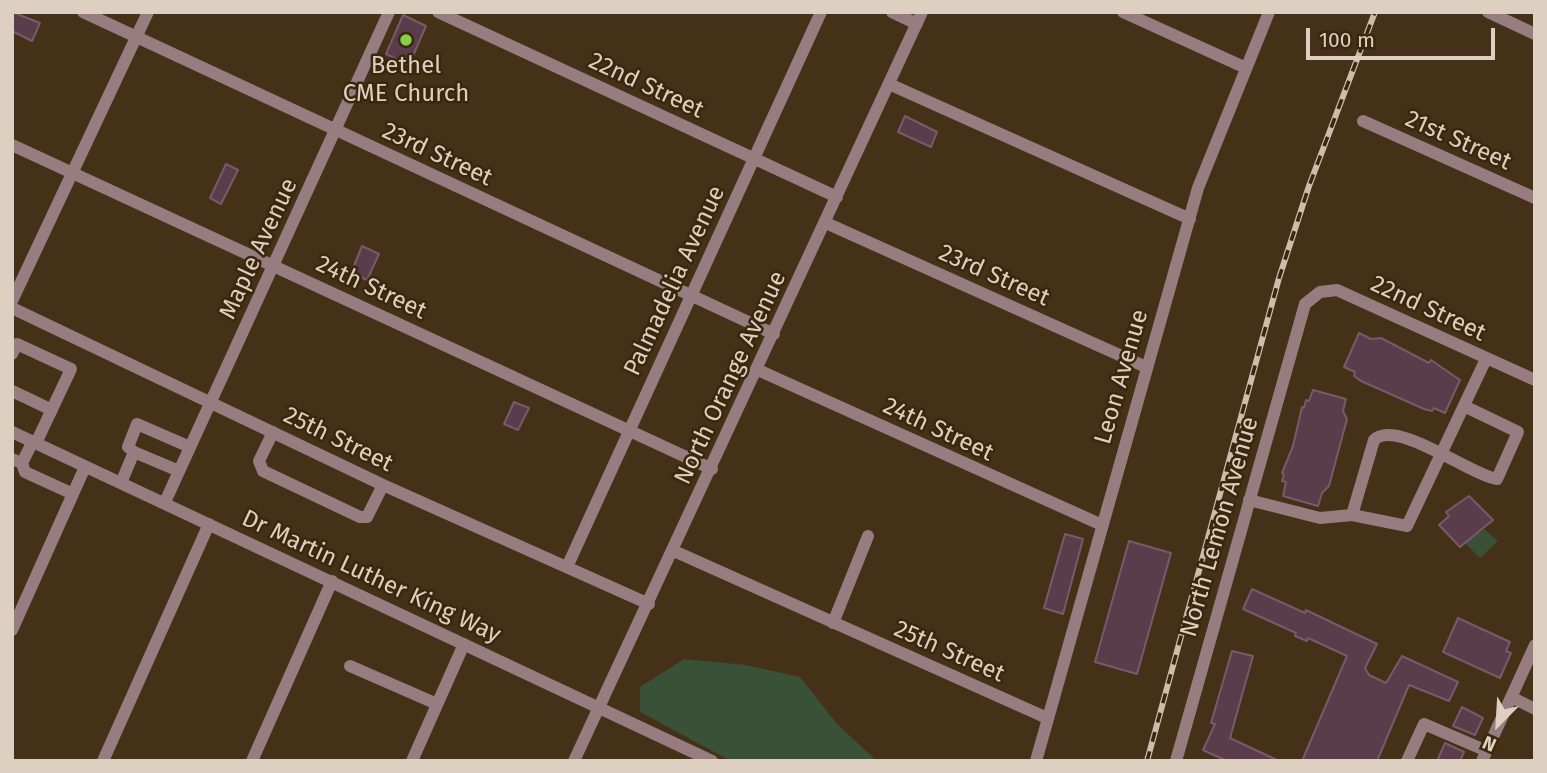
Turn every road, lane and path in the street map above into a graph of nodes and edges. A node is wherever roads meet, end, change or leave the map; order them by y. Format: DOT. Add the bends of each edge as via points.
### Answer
graph roads {
  1 [pos="83,12"];
  2 [pos="148,12"];
  3 [pos="389,12"];
  4 [pos="438,12"];
  5 [pos="821,12"];
  6 [pos="892,12"];
  7 [pos="1123,12"];
  8 [pos="1269,12"];
  9 [pos="1488,12"];
  10 [pos="920,18"];
  11 [pos="1535,34"];
  12 [pos="137,36"];
  13 [pos="1246,68"];
  14 [pos="889,84"];
  15 [pos="1363,121"];
  16 [pos="335,131"];
  17 [pos="12,145"];
  18 [pos="754,159"];
  19 [pos="72,171"];
  20 [pos="837,197"];
  21 [pos="1535,198"];
  22 [pos="1190,219"];
  23 [pos="826,223"];
  24 [pos="274,266"];
  25 [pos="692,296"];
  26 [pos="12,301"];
  27 [pos="1305,304"];
  28 [pos="12,308"];
  29 [pos="774,334"];
  30 [pos="12,354"];
  31 [pos="1486,359"];
  32 [pos="1146,367"];
  33 [pos="758,370"];
  34 [pos="1535,380"];
  35 [pos="12,391"];
  36 [pos="211,403"];
  37 [pos="1464,406"];
  38 [pos="52,410"];
  39 [pos="629,431"];
  40 [pos="12,432"];
  41 [pos="273,432"];
  42 [pos="34,442"];
  43 [pos="190,447"];
  44 [pos="134,452"];
  45 [pos="1442,455"];
  46 [pos="17,461"];
  47 [pos="85,467"];
  48 [pos="712,470"];
  49 [pos="179,471"];
  50 [pos="121,483"];
  51 [pos="383,485"];
  52 [pos="73,494"];
  53 [pos="1249,500"];
  54 [pos="165,502"];
  55 [pos="1352,515"];
  56 [pos="209,524"];
  57 [pos="1102,525"];
  58 [pos="868,536"];
  59 [pos="674,551"];
  60 [pos="566,567"];
  61 [pos="332,581"];
  62 [pos="649,604"];
  63 [pos="833,623"];
  64 [pos="12,630"];
  65 [pos="464,644"];
  66 [pos="1535,645"];
  67 [pos="350,666"];
  68 [pos="1511,697"];
  69 [pos="437,704"];
  70 [pos="598,708"];
  71 [pos="1535,709"];
  72 [pos="1048,718"];
  73 [pos="1485,756"];
  74 [pos="103,761"];
  75 [pos="252,761"];
  76 [pos="412,761"];
  77 [pos="575,761"];
  78 [pos="712,761"];
  79 [pos="1036,761"];
  80 [pos="1177,761"];
  81 [pos="1407,761"];
  1 -- 12 [label="street, 23rd Street"];
  2 -- 12 [label="street"];
  3 -- 16 [label="street, Maple Avenue"];
  4 -- 18 [label="street, 22nd Street"];
  5 -- 18 [label="street, Palmadelia Avenue"];
  6 -- 10 [label="street"];
  7 -- 13 [label="street"];
  8 -- 13 [label="street, Leon Avenue"];
  9 -- 11 [label="street"];
  10 -- 14 [label="street, North Orange Avenue"];
  12 -- 16 [label="street, 23rd Street"];
  12 -- 19 [label="street"];
  13 -- 22 [label="street, Leon Avenue" via="1208,159"];
  14 -- 20 [label="street, North Orange Avenue"];
  14 -- 22 [label="street"];
  15 -- 21 [label="street, 21st Street"];
  16 -- 24 [label="street, Maple Avenue"];
  16 -- 25 [label="street, 23rd Street"];
  17 -- 19 [label="street, 24th Street"];
  18 -- 20 [label="street, 22nd Street"];
  18 -- 25 [label="street, Palmadelia Avenue"];
  19 -- 24 [label="street, 24th Street"];
  19 -- 26 [label="street"];
  20 -- 23 [label="street, North Orange Avenue"];
  22 -- 32 [label="street, Leon Avenue"];
  23 -- 29 [label="street, North Orange Avenue"];
  23 -- 32 [label="street, 23rd Street"];
  24 -- 36 [label="street, Maple Avenue"];
  24 -- 39 [label="street, 24th Street"];
  25 -- 29 [label="street, 23rd Street"];
  25 -- 39 [label="street, Palmadelia Avenue"];
  27 -- 31 [label="street, 22nd Street" via="1320,292 1337,290"];
  27 -- 53 [label="street, North Lemon Avenue"];
  28 -- 36 [label="street, 25th Street"];
  29 -- 33 [label="street, North Orange Avenue"];
  30 -- 38 [label="street" via="17,344 71,369"];
  31 -- 34 [label="street, 22nd Street"];
  31 -- 37 [label="street"];
  32 -- 57 [label="street, Leon Avenue"];
  33 -- 48 [label="street, North Orange Avenue"];
  33 -- 57 [label="street, 24th Street"];
  35 -- 38 [label="street"];
  36 -- 41 [label="street, 25th Street"];
  36 -- 43 [label="street, Maple Avenue"];
  37 -- 45 [label="street"];
  37 -- 45 [label="street" via="1516,430 1514,445 1497,478"];
  38 -- 42 [label="street"];
  39 -- 48 [label="street, 24th Street"];
  39 -- 60 [label="street, Palmadelia Avenue"];
  40 -- 42 [label="street, Dr Martin Luther King Way"];
  41 -- 51 [label="street, 25th Street"];
  41 -- 51 [label="street" via="260,466 275,477 360,517 372,512"];
  42 -- 46 [label="street"];
  42 -- 47 [label="street, Dr Martin Luther King Way"];
  43 -- 44 [label="street" via="137,424 128,443"];
  43 -- 49 [label="street, Maple Avenue"];
  44 -- 49 [label="street"];
  44 -- 50 [label="street"];
  45 -- 55 [label="street" via="1407,526"];
  45 -- 55 [label="street" via="1397,434 1376,437"];
  46 -- 52 [label="street" via="25,472"];
  47 -- 50 [label="street, Dr Martin Luther King Way"];
  47 -- 52 [label="street"];
  48 -- 59 [label="street, North Orange Avenue"];
  49 -- 54 [label="street, Maple Avenue"];
  50 -- 54 [label="street, Dr Martin Luther King Way"];
  51 -- 60 [label="street, 25th Street"];
  52 -- 64 [label="street"];
  53 -- 55 [label="street" via="1320,518"];
  53 -- 80 [label="street, North Lemon Avenue"];
  54 -- 56 [label="street, Dr Martin Luther King Way"];
  56 -- 61 [label="street, Dr Martin Luther King Way"];
  56 -- 74 [label="street"];
  57 -- 72 [label="street, Leon Avenue"];
  58 -- 63 [label="street"];
  59 -- 62 [label="street, North Orange Avenue"];
  59 -- 63 [label="street, 25th Street"];
  60 -- 62 [label="street, 25th Street"];
  61 -- 65 [label="street, Dr Martin Luther King Way"];
  61 -- 75 [label="street"];
  62 -- 70 [label="street, North Orange Avenue"];
  63 -- 72 [label="street, 25th Street"];
  65 -- 69 [label="street"];
  65 -- 70 [label="street, Dr Martin Luther King Way"];
  66 -- 68 [label="street"];
  67 -- 69 [label="street"];
  68 -- 71 [label="street"];
  68 -- 73 [label="street"];
  69 -- 76 [label="street"];
  70 -- 77 [label="street, North Orange Avenue"];
  70 -- 78 [label="street, Dr Martin Luther King Way"];
  72 -- 79 [label="street, Leon Avenue"];
  73 -- 81 [label="street" via="1424,724"];
}
